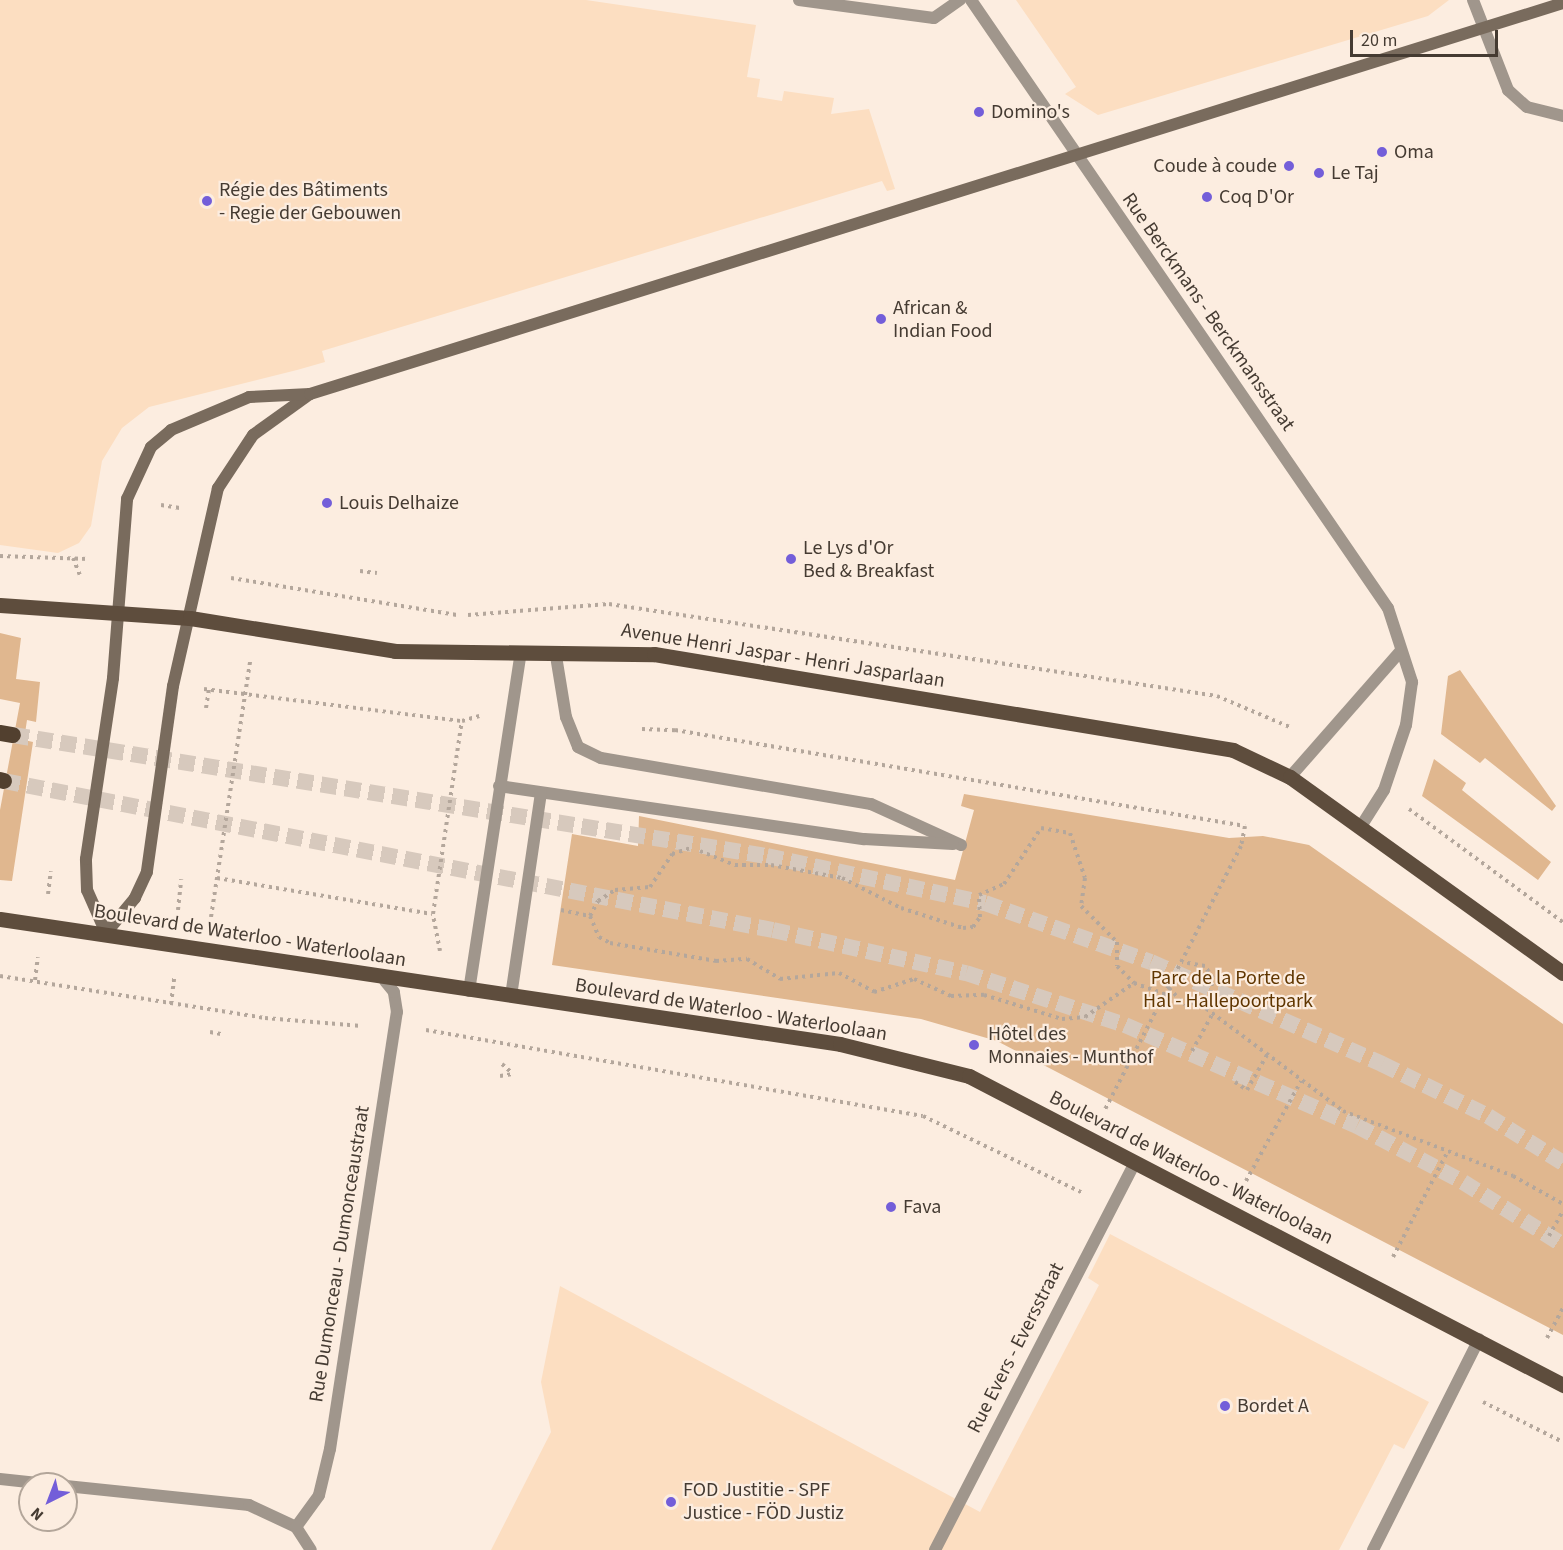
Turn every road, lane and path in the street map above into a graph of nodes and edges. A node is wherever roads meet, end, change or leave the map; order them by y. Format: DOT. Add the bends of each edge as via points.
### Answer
graph roads {
  1 [pos="799,0"];
  2 [pos="960,0"];
  3 [pos="971,0"];
  4 [pos="1473,0"];
  5 [pos="1563,3"];
  6 [pos="1483,28"];
  7 [pos="1563,116"];
  8 [pos="1078,157"];
  9 [pos="310,394"];
  10 [pos="160,504"];
  11 [pos="190,510"];
  12 [pos="0,556"];
  13 [pos="72,557"];
  14 [pos="360,571"];
  15 [pos="377,573"];
  16 [pos="226,577"];
  17 [pos="266,584"];
  18 [pos="0,605"];
  19 [pos="120,614"];
  20 [pos="190,618"];
  21 [pos="219,623"];
  22 [pos="258,628"];
  23 [pos="1400,652"];
  24 [pos="521,653"];
  25 [pos="556,656"];
  26 [pos="210,679"];
  27 [pos="205,713"];
  28 [pos="462,721"];
  29 [pos="1290,777"];
  30 [pos="500,786"];
  31 [pos="541,793"];
  32 [pos="1245,826"];
  33 [pos="1360,828"];
  34 [pos="182,876"];
  35 [pos="217,878"];
  36 [pos="561,910"];
  37 [pos="433,914"];
  38 [pos="590,916"];
  39 [pos="0,920"];
  40 [pos="210,922"];
  41 [pos="106,933"];
  42 [pos="178,944"];
  43 [pos="441,956"];
  44 [pos="1182,962"];
  45 [pos="1563,973"];
  46 [pos="0,976"];
  47 [pos="385,981"];
  48 [pos="1134,983"];
  49 [pos="1169,987"];
  50 [pos="469,991"];
  51 [pos="1165,994"];
  52 [pos="511,996"];
  53 [pos="171,1004"];
  54 [pos="1200,1004"];
  55 [pos="1213,1013"];
  56 [pos="394,1028"];
  57 [pos="210,1032"];
  58 [pos="221,1034"];
  59 [pos="1192,1051"];
  60 [pos="1268,1055"];
  61 [pos="502,1064"];
  62 [pos="500,1076"];
  63 [pos="1301,1081"];
  64 [pos="1235,1082"];
  65 [pos="1103,1114"];
  66 [pos="1447,1153"];
  67 [pos="1134,1165"];
  68 [pos="1243,1187"];
  69 [pos="1091,1197"];
  70 [pos="1563,1204"];
  71 [pos="1563,1211"];
  72 [pos="1550,1236"];
  73 [pos="1390,1263"];
  74 [pos="1563,1308"];
  75 [pos="1479,1339"];
  76 [pos="1541,1349"];
  77 [pos="1563,1384"];
  78 [pos="1473,1397"];
  79 [pos="1563,1442"];
  80 [pos="0,1479"];
  81 [pos="18,1481"];
  82 [pos="78,1487"];
  83 [pos="296,1527"];
  84 [pos="311,1550"];
  85 [pos="935,1550"];
  86 [pos="1373,1550"];
  1 -- 2 [label="street" via="934,18"];
  3 -- 8 [label="street, Rue Berckmans - Berckmansstraat"];
  4 -- 6 [label="street"];
  5 -- 6 [label="main road"];
  6 -- 7 [label="street" via="1498,72 1517,100"];
  6 -- 8 [label="main road"];
  8 -- 9 [label="main road"];
  8 -- 23 [label="street, Rue Berckmans - Berckmansstraat" via="1388,608"];
  9 -- 19 [label="main road" via="232,402 197,415 151,447 128,499"];
  9 -- 20 [label="main road" via="253,435 225,472"];
  10 -- 11 [label="path"];
  12 -- 13 [label="path"];
  14 -- 15 [label="path"];
  16 -- 21 [label="path"];
  17 -- 22 [label="path"];
  18 -- 19 [label="main road, Avenue Henri Jaspar - Henri Jasparlaan"];
  19 -- 20 [label="main road, Avenue Henri Jaspar - Henri Jasparlaan"];
  19 -- 41 [label="main road" via="86,859 87,890"];
  20 -- 21 [label="main road, Avenue Henri Jaspar - Henri Jasparlaan"];
  20 -- 41 [label="main road" via="173,686 147,872 135,898"];
  21 -- 22 [label="main road, Avenue Henri Jaspar - Henri Jasparlaan"];
  22 -- 24 [label="main road, Avenue Henri Jaspar - Henri Jasparlaan" via="395,651"];
  22 -- 35 [label="path" via="242,694"];
  23 -- 29 [label="street"];
  23 -- 33 [label="street" via="1412,682 1406,725 1384,790"];
  24 -- 25 [label="main road, Avenue Henri Jaspar - Henri Jasparlaan"];
  24 -- 30 [label="street"];
  25 -- 29 [label="main road, Avenue Henri Jaspar - Henri Jasparlaan" via="591,650 654,654 1233,750"];
  25 -- 31 [label="street" via="566,717 578,747 601,758 871,804 961,844 864,839 663,806"];
  26 -- 27 [label="path"];
  28 -- 37 [label="path"];
  29 -- 33 [label="main road, Avenue Henri Jaspar - Henri Jasparlaan"];
  30 -- 31 [label="street"];
  30 -- 50 [label="street"];
  31 -- 52 [label="street"];
  32 -- 44 [label="path" via="1241,846"];
  33 -- 45 [label="main road, Avenue Henri Jaspar - Henri Jasparlaan"];
  34 -- 42 [label="path"];
  35 -- 37 [label="path"];
  35 -- 40 [label="path"];
  36 -- 38 [label="path"];
  37 -- 43 [label="path"];
  38 -- 48 [label="path" via="599,937 610,943 716,961 747,959 780,979 839,973 874,992 914,979 951,996 984,994 1062,1019 1086,1017"];
  38 -- 48 [label="path" via="598,901 615,890 650,887 672,854 690,848 735,865 771,865 842,878 901,908 973,927 980,917 980,895 1004,884 1041,828 1074,838 1085,878 1081,906 1117,942 1118,966"];
  39 -- 41 [label="main road, Boulevard de Waterloo - Waterloolaan"];
  41 -- 42 [label="main road, Boulevard de Waterloo - Waterloolaan"];
  42 -- 47 [label="main road, Boulevard de Waterloo - Waterloolaan"];
  42 -- 53 [label="path"];
  44 -- 49 [label="path"];
  44 -- 54 [label="path" via="1199,963 1210,972 1210,993"];
  46 -- 53 [label="path"];
  47 -- 50 [label="main road, Boulevard de Waterloo - Waterloolaan"];
  47 -- 56 [label="street, Rue Dumonceau - Dumonceaustraat" via="394,992"];
  48 -- 51 [label="path"];
  49 -- 51 [label="path"];
  49 -- 54 [label="path" via="1178,1002"];
  50 -- 52 [label="main road, Boulevard de Waterloo - Waterloolaan"];
  51 -- 65 [label="path"];
  52 -- 67 [label="main road, Boulevard de Waterloo - Waterloolaan" via="840,1044 969,1076"];
  53 -- 56 [label="path" via="265,1018"];
  54 -- 55 [label="path"];
  55 -- 59 [label="path"];
  55 -- 60 [label="path"];
  56 -- 69 [label="path" via="923,1116"];
  56 -- 83 [label="street, Rue Dumonceau - Dumonceaustraat" via="326,1477 311,1510"];
  57 -- 58 [label="path"];
  60 -- 63 [label="path"];
  60 -- 64 [label="path" via="1247,1090"];
  61 -- 62 [label="path" via="513,1074"];
  63 -- 66 [label="path" via="1343,1111"];
  63 -- 68 [label="path"];
  66 -- 70 [label="path" via="1513,1176"];
  66 -- 73 [label="path"];
  67 -- 75 [label="main road, Boulevard de Waterloo - Waterloolaan"];
  67 -- 85 [label="street, Rue Evers - Eversstraat"];
  71 -- 72 [label="path"];
  74 -- 76 [label="path"];
  75 -- 77 [label="main road, Boulevard de Waterloo - Waterloolaan"];
  75 -- 86 [label="street"];
  78 -- 79 [label="path"];
  80 -- 81 [label="street"];
  82 -- 83 [label="street" via="249,1505"];
  83 -- 84 [label="street"];
}
